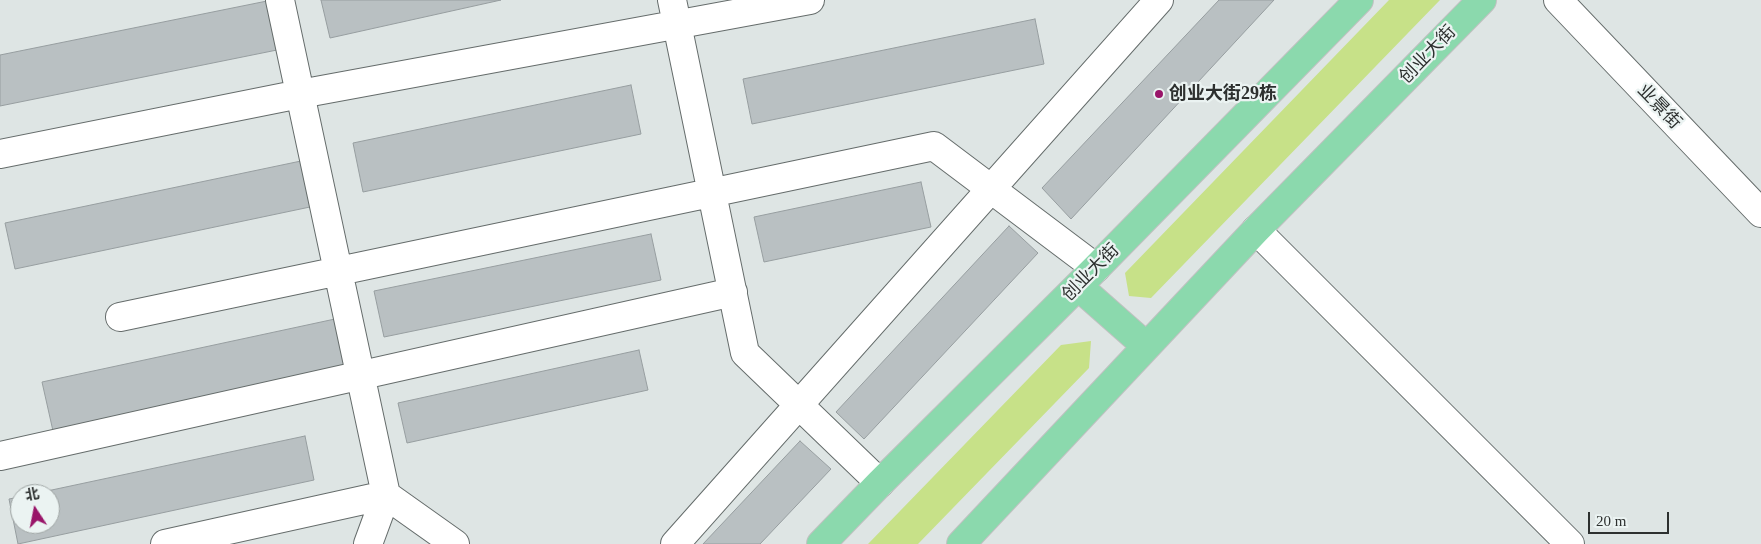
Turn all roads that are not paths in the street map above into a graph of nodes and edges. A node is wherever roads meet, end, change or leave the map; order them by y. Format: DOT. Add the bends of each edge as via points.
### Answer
graph roads {
  1 [pos="280,0"];
  2 [pos="810,0"];
  3 [pos="1159,0"];
  4 [pos="1359,0"];
  5 [pos="1482,0"];
  6 [pos="1558,0"];
  7 [pos="674,12"];
  8 [pos="300,94"];
  9 [pos="0,154"];
  10 [pos="991,189"];
  11 [pos="712,192"];
  12 [pos="1761,213"];
  13 [pos="1256,230"];
  14 [pos="338,271"];
  15 [pos="1087,277"];
  16 [pos="733,292"];
  17 [pos="120,317"];
  18 [pos="1146,346"];
  19 [pos="361,375"];
  20 [pos="799,405"];
  21 [pos="0,456"];
  22 [pos="880,483"];
  23 [pos="386,495"];
  24 [pos="165,544"];
  25 [pos="368,544"];
  26 [pos="455,544"];
  27 [pos="675,544"];
  28 [pos="821,544"];
  29 [pos="961,544"];
  30 [pos="1570,544"];
  1 -- 8 [label="street"];
  2 -- 7 [label="street"];
  3 -- 10 [label="street"];
  4 -- 15 [label="main road, 创业大街"];
  5 -- 13 [label="main road, 创业大街"];
  6 -- 12 [label="street, 业景街"];
  7 -- 8 [label="street"];
  7 -- 11 [label="street"];
  8 -- 9 [label="street"];
  8 -- 14 [label="street"];
  10 -- 11 [label="street" via="934,146"];
  10 -- 15 [label="street"];
  10 -- 20 [label="street"];
  11 -- 14 [label="street"];
  11 -- 16 [label="street"];
  13 -- 18 [label="main road, 创业大街"];
  13 -- 30 [label="street"];
  14 -- 17 [label="street"];
  14 -- 19 [label="street"];
  15 -- 18 [label="main road"];
  15 -- 22 [label="main road, 创业大街"];
  16 -- 19 [label="street"];
  16 -- 20 [label="street" via="745,353"];
  18 -- 29 [label="main road, 创业大街"];
  19 -- 21 [label="street"];
  19 -- 23 [label="street"];
  20 -- 22 [label="street"];
  20 -- 27 [label="street"];
  22 -- 28 [label="main road, 创业大街"];
  23 -- 24 [label="street"];
  23 -- 25 [label="street"];
  23 -- 26 [label="street"];
}
